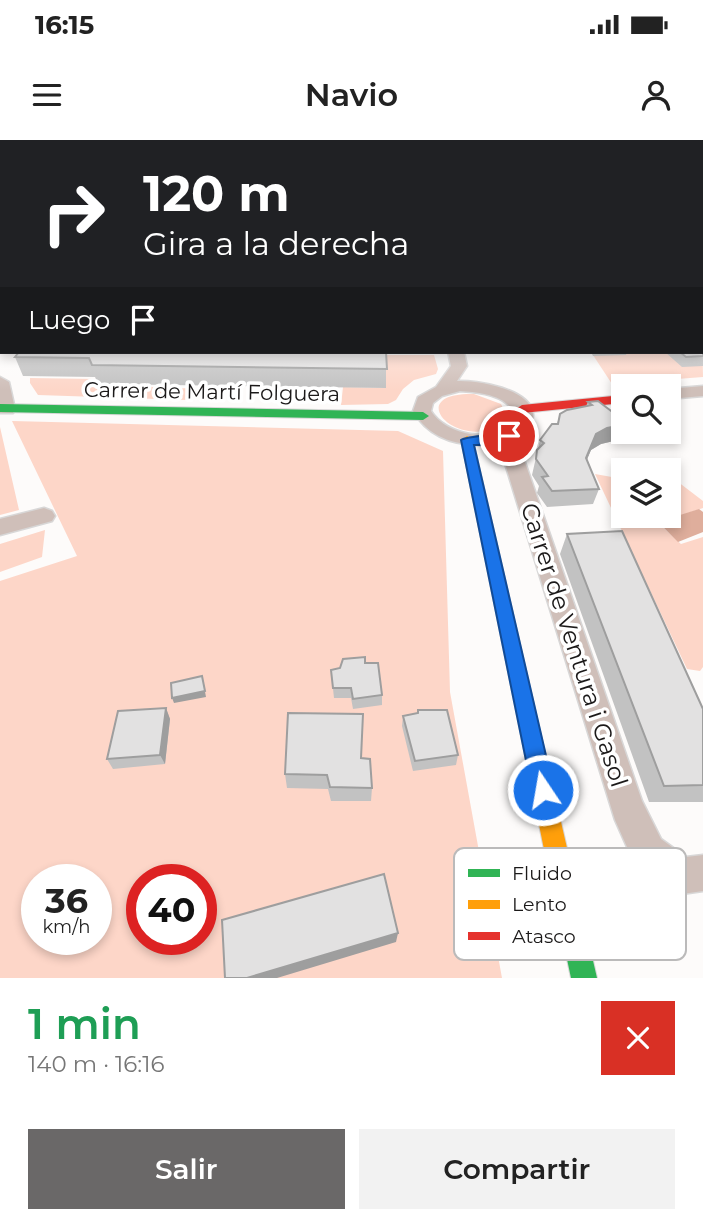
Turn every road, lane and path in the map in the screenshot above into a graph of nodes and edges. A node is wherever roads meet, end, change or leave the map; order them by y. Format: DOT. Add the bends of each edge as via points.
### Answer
graph roads {
  1 [pos="458,359"];
  2 [pos="0,382"];
  3 [pos="444,388"];
  4 [pos="492,389"];
  5 [pos="703,391"];
  6 [pos="681,393"];
  7 [pos="611,400"];
  8 [pos="3,408"];
  9 [pos="522,409"];
  10 [pos="424,416"];
  11 [pos="509,436"];
  12 [pos="467,440"];
  13 [pos="44,516"];
  14 [pos="0,527"];
  15 [pos="556,848"];
  16 [pos="646,848"];
  17 [pos="580,960"];
  18 [pos="584,978"];
  1 -- 3 [label="street"];
  1 -- 4 [label="street"];
  2 -- 8 [label="street"];
  3 -- 4 [label="street"];
  3 -- 10 [label="street" via="423,402"];
  4 -- 9 [label="street"];
  5 -- 6 [label="street"];
  7 -- 9 [label="street"];
  8 -- 10 [label="street, Carrer de Martí Folguera"];
  9 -- 11 [label="street" via="524,418"];
  10 -- 12 [label="street" via="438,431"];
  11 -- 12 [label="street"];
  11 -- 16 [label="street, Carrer de Ventura i Gasol" via="627,807"];
  12 -- 15 [label="street, Carrer de Ventura i Gasol"];
  13 -- 14 [label="street"];
  17 -- 18 [label="street, Carrer de Ventura i Gasol"];
}
